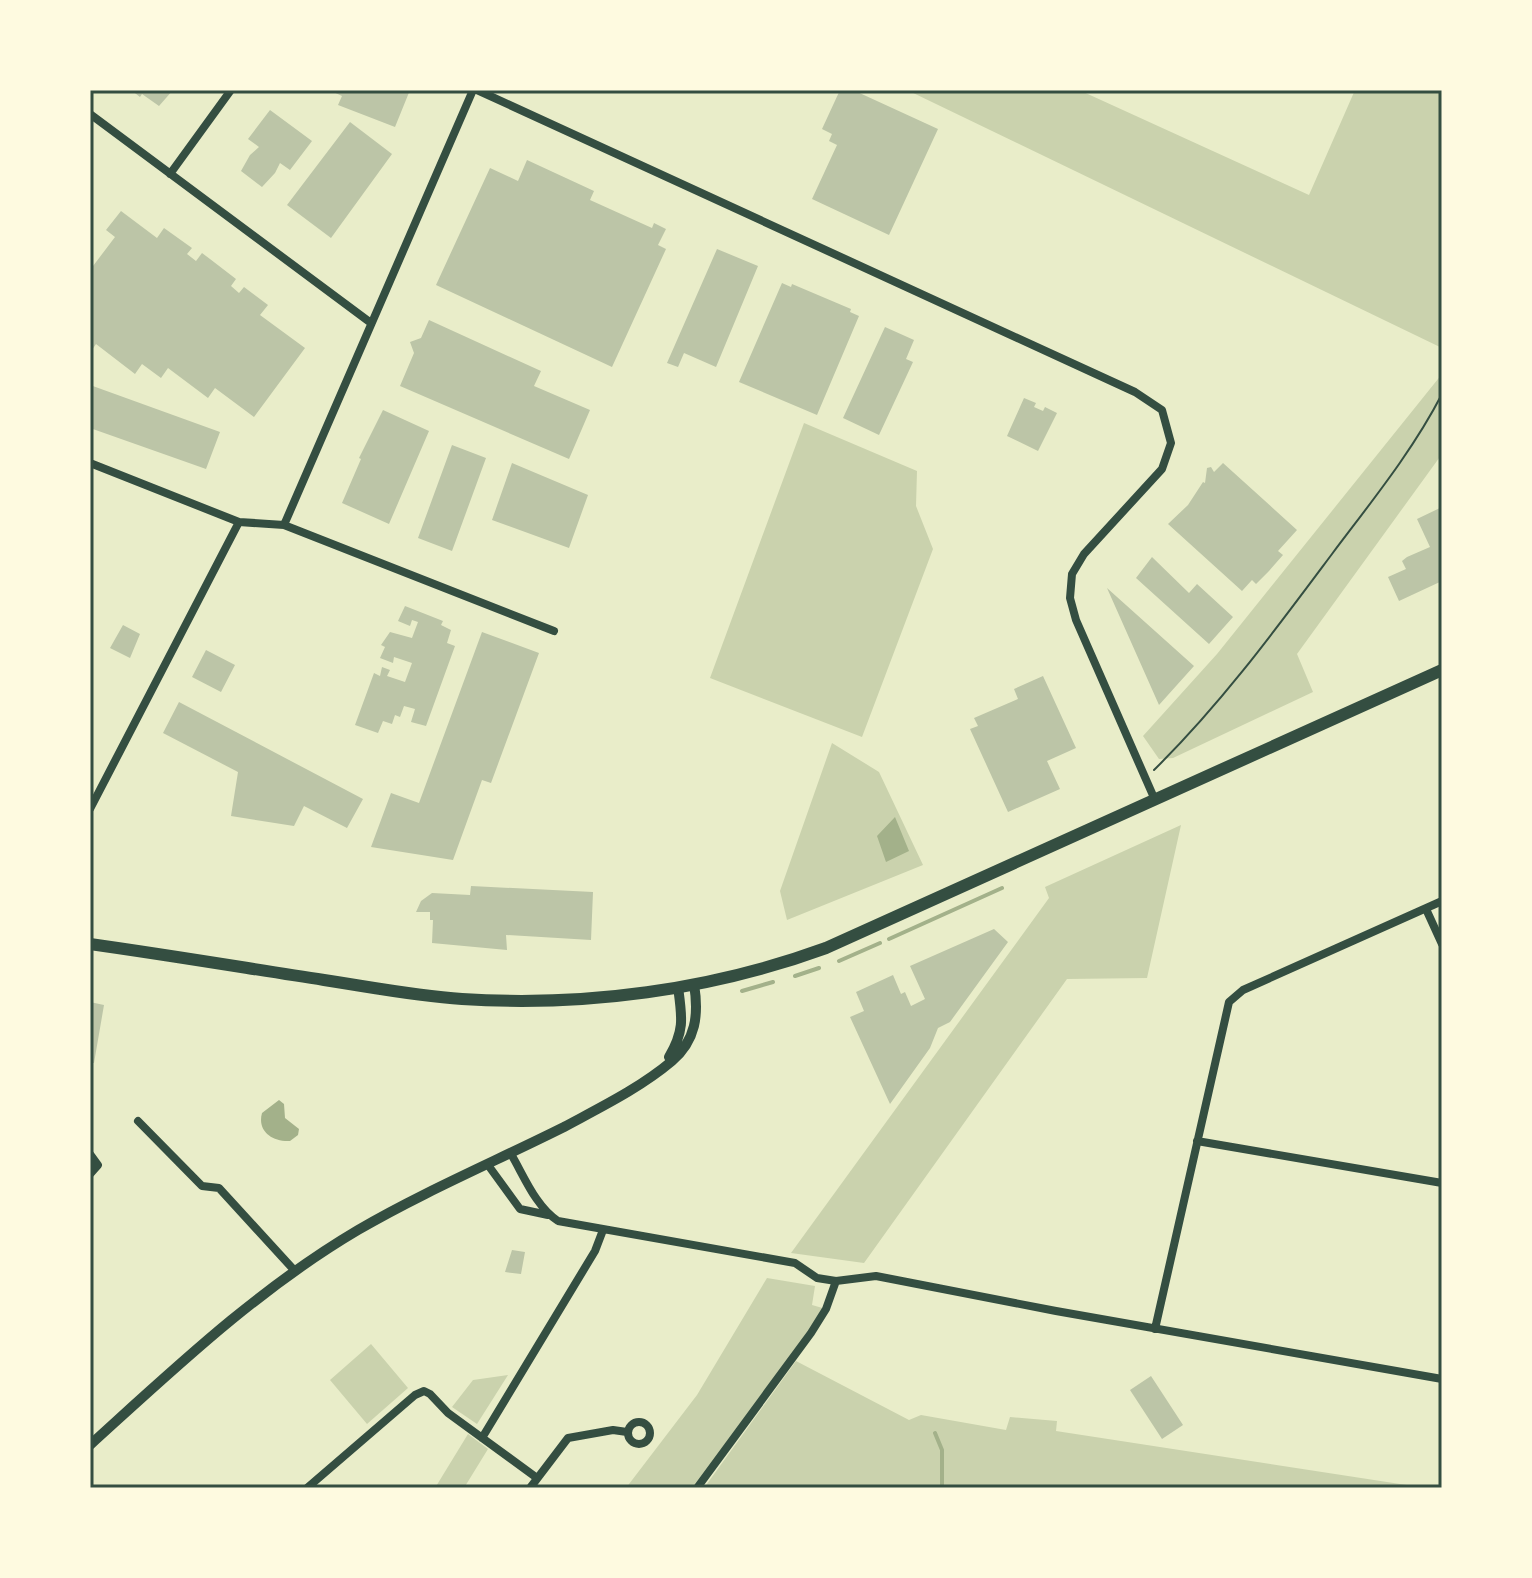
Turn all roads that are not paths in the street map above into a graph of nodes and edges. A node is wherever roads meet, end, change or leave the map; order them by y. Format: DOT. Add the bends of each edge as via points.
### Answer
graph roads {
  1 [pos="231,90"];
  2 [pos="475,90"];
  3 [pos="90,114"];
  4 [pos="170,174"];
  5 [pos="371,323"];
  6 [pos="90,463"];
  7 [pos="239,522"];
  8 [pos="284,525"];
  9 [pos="554,631"];
  10 [pos="1442,670"];
  11 [pos="1155,800"];
  12 [pos="90,809"];
  13 [pos="1442,901"];
  14 [pos="1426,909"];
  15 [pos="90,944"];
  16 [pos="1442,944"];
  17 [pos="694,984"];
  18 [pos="678,987"];
  19 [pos="663,1067"];
  20 [pos="138,1121"];
  21 [pos="1197,1141"];
  22 [pos="90,1154"];
  23 [pos="511,1154"];
  24 [pos="488,1165"];
  25 [pos="90,1174"];
  26 [pos="1442,1183"];
  27 [pos="548,1215"];
  28 [pos="603,1230"];
  29 [pos="294,1270"];
  30 [pos="836,1281"];
  31 [pos="1155,1329"];
  32 [pos="1442,1379"];
  33 [pos="627,1432"];
  34 [pos="482,1438"];
  35 [pos="90,1445"];
  36 [pos="537,1478"];
  37 [pos="307,1488"];
  38 [pos="530,1488"];
  39 [pos="697,1488"];
  1 -- 4 [label="street"];
  2 -- 5 [label="street"];
  2 -- 11 [label="street" via="1135,392 1162,410 1171,443 1162,469 1084,554 1072,574 1070,598"];
  3 -- 4 [label="street"];
  4 -- 5 [label="street"];
  5 -- 8 [label="street"];
  6 -- 7 [label="street"];
  7 -- 8 [label="street"];
  7 -- 12 [label="street"];
  8 -- 9 [label="street"];
  10 -- 11 [label="main road"];
  11 -- 17 [label="main road" via="826,948"];
  13 -- 14 [label="street"];
  14 -- 16 [label="street"];
  14 -- 21 [label="street" via="1233,997"];
  15 -- 18 [label="main road" via="461,999 532,1001"];
  17 -- 18 [label="main road"];
  17 -- 19 [label="street" via="696,1025 690,1041"];
  18 -- 19 [label="street" via="683,1024"];
  19 -- 23 [label="street"];
  20 -- 29 [label="street" via="202,1186 219,1188"];
  21 -- 26 [label="street"];
  21 -- 31 [label="street"];
  22 -- 25 [label="street" via="98,1165"];
  23 -- 24 [label="street"];
  23 -- 27 [label="street"];
  24 -- 27 [label="street" via="520,1209"];
  24 -- 29 [label="street" via="361,1229"];
  27 -- 28 [label="street"];
  28 -- 30 [label="street" via="795,1263 817,1278"];
  28 -- 34 [label="street"];
  29 -- 35 [label="street" via="231,1318"];
  30 -- 31 [label="street" via="876,1276"];
  30 -- 39 [label="street" via="811,1333"];
  31 -- 32 [label="street"];
  33 -- 36 [label="street" via="568,1438"];
  34 -- 36 [label="street"];
  34 -- 37 [label="street" via="427,1391 420,1392"];
  36 -- 38 [label="street"];
}
